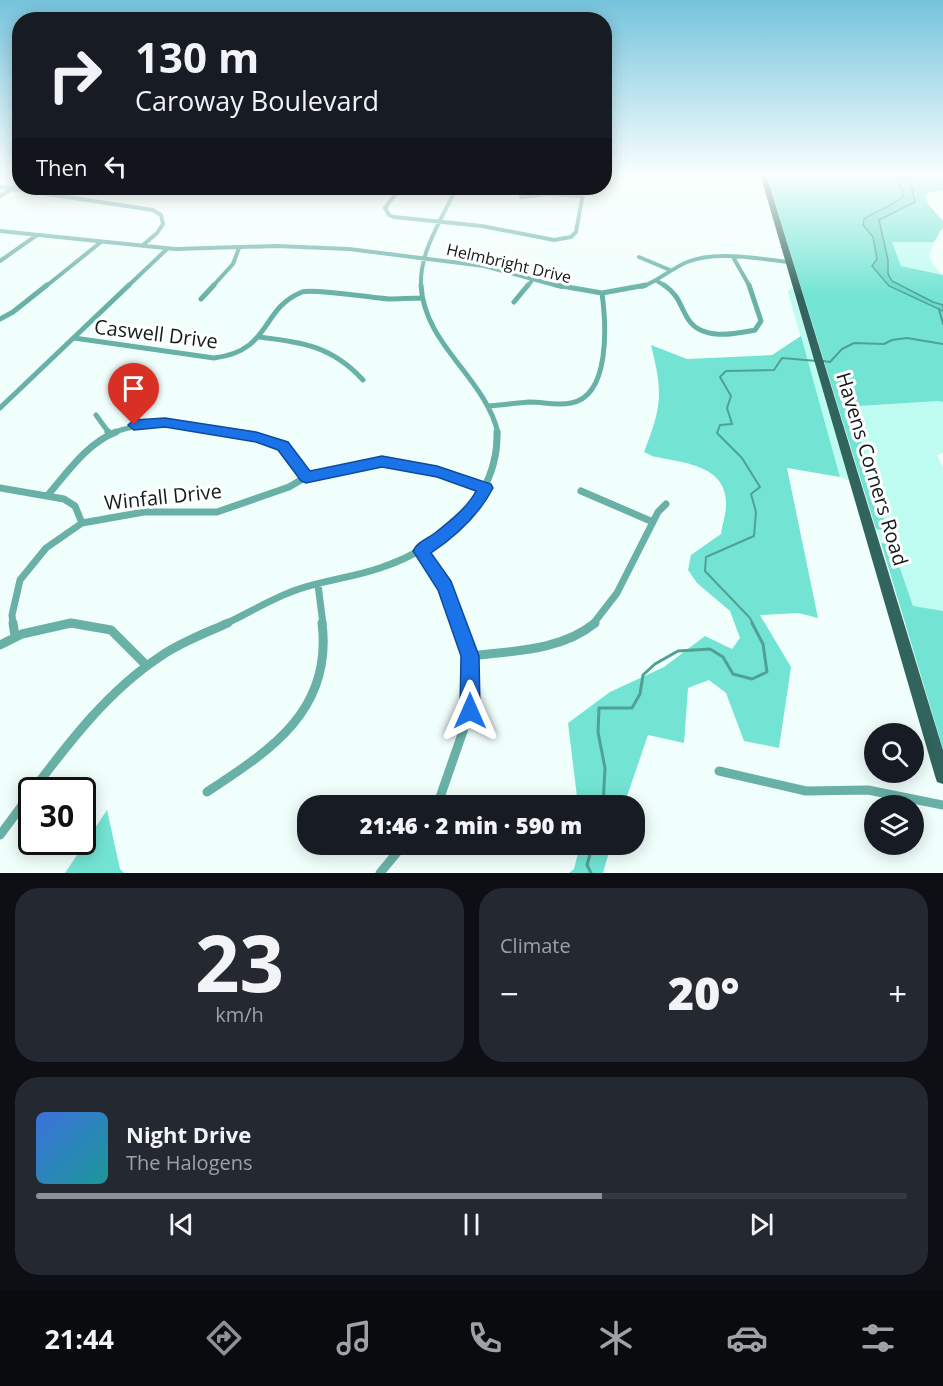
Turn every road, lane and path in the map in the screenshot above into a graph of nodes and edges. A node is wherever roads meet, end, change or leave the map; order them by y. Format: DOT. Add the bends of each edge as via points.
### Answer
graph roads {
  1 [pos="161,215"];
  2 [pos="389,215"];
  3 [pos="443,215"];
  4 [pos="579,215"];
  5 [pos="775,215"];
  6 [pos="440,222"];
  7 [pos="0,231"];
  8 [pos="37,235"];
  9 [pos="101,242"];
  10 [pos="142,246"];
  11 [pos="239,248"];
  12 [pos="167,249"];
  13 [pos="424,257"];
  14 [pos="639,257"];
  15 [pos="733,257"];
  16 [pos="0,261"];
  17 [pos="790,262"];
  18 [pos="670,270"];
  19 [pos="533,279"];
  20 [pos="657,281"];
  21 [pos="602,293"];
  22 [pos="421,298"];
  23 [pos="201,299"];
  24 [pos="514,302"];
  25 [pos="0,320"];
  26 [pos="259,337"];
  27 [pos="74,338"];
  28 [pos="363,380"];
  29 [pos="0,398"];
  30 [pos="9,399"];
  31 [pos="488,406"];
  32 [pos="0,408"];
  33 [pos="96,415"];
  34 [pos="111,434"];
  35 [pos="306,477"];
  36 [pos="0,488"];
  37 [pos="486,488"];
  38 [pos="581,490"];
  39 [pos="47,496"];
  40 [pos="666,504"];
  41 [pos="653,522"];
  42 [pos="82,523"];
  43 [pos="421,551"];
  44 [pos="318,585"];
  45 [pos="15,636"];
  46 [pos="0,645"];
  47 [pos="470,656"];
  48 [pos="146,665"];
  49 [pos="719,771"];
  50 [pos="943,776"];
  51 [pos="42,777"];
  52 [pos="207,792"];
  53 [pos="441,795"];
  54 [pos="943,805"];
  55 [pos="18,810"];
  56 [pos="0,835"];
  57 [pos="395,855"];
  58 [pos="380,873"];
  1 -- 10 [label="street" via="163,224"];
  2 -- 6 [label="street"];
  3 -- 6 [label="street"];
  4 -- 6 [label="street" via="571,237 554,240"];
  5 -- 17 [label="main road, Havens Corners Road"];
  6 -- 13 [label="street"];
  7 -- 8 [label="street, Helmbright Drive"];
  8 -- 9 [label="street, Helmbright Drive"];
  8 -- 16 [label="street"];
  9 -- 10 [label="street, Helmbright Drive"];
  9 -- 25 [label="street"];
  10 -- 12 [label="street, Helmbright Drive"];
  11 -- 12 [label="street, Helmbright Drive"];
  11 -- 13 [label="street, Helmbright Drive" via="318,247"];
  11 -- 23 [label="street" via="233,264"];
  12 -- 27 [label="street"];
  13 -- 19 [label="street, Helmbright Drive" via="484,266"];
  13 -- 22 [label="street" via="419,279"];
  14 -- 18 [label="street"];
  15 -- 17 [label="street, Helmbright Drive"];
  15 -- 18 [label="street, Helmbright Drive" via="704,258"];
  15 -- 20 [label="street" via="753,292 761,321 755,330 721,334 694,326 680,297"];
  17 -- 50 [label="main road, Havens Corners Road"];
  18 -- 20 [label="street, Helmbright Drive"];
  19 -- 21 [label="street, Helmbright Drive"];
  19 -- 24 [label="street"];
  20 -- 21 [label="street, Helmbright Drive" via="639,288"];
  21 -- 31 [label="street" via="606,321 599,380 591,394 573,403"];
  22 -- 26 [label="street, Caswell Drive" via="305,291 283,303"];
  22 -- 31 [label="street" via="440,338"];
  26 -- 27 [label="street, Caswell Drive" via="243,353 229,358"];
  26 -- 28 [label="street" via="332,351"];
  27 -- 30 [label="street"];
  29 -- 30 [label="street"];
  30 -- 32 [label="street"];
  31 -- 37 [label="street" via="498,434"];
  33 -- 34 [label="street"];
  34 -- 35 [label="street" via="134,425 165,423 256,437 283,446"];
  34 -- 39 [label="street" via="82,455"];
  35 -- 37 [label="street, Winfall Drive" via="382,461 437,472"];
  35 -- 42 [label="street, Winfall Drive" via="289,487 217,512 144,512"];
  36 -- 39 [label="street"];
  37 -- 43 [label="street" via="477,503 441,538"];
  38 -- 41 [label="street"];
  39 -- 42 [label="street" via="73,503"];
  40 -- 41 [label="street"];
  41 -- 47 [label="street" via="615,599 588,629 546,645"];
  42 -- 45 [label="street, Winfall Drive" via="46,548 20,580 12,615"];
  43 -- 44 [label="street" via="380,568"];
  43 -- 47 [label="street" via="445,586"];
  44 -- 48 [label="street" via="298,590"];
  44 -- 52 [label="street" via="324,636 320,678 297,722 257,759"];
  45 -- 46 [label="street"];
  45 -- 48 [label="street" via="71,623 111,630"];
  47 -- 53 [label="street" via="470,711"];
  48 -- 51 [label="street" via="76,732"];
  49 -- 54 [label="street" via="806,791 868,790"];
  55 -- 56 [label="street"];
  57 -- 58 [label="street"];
}
